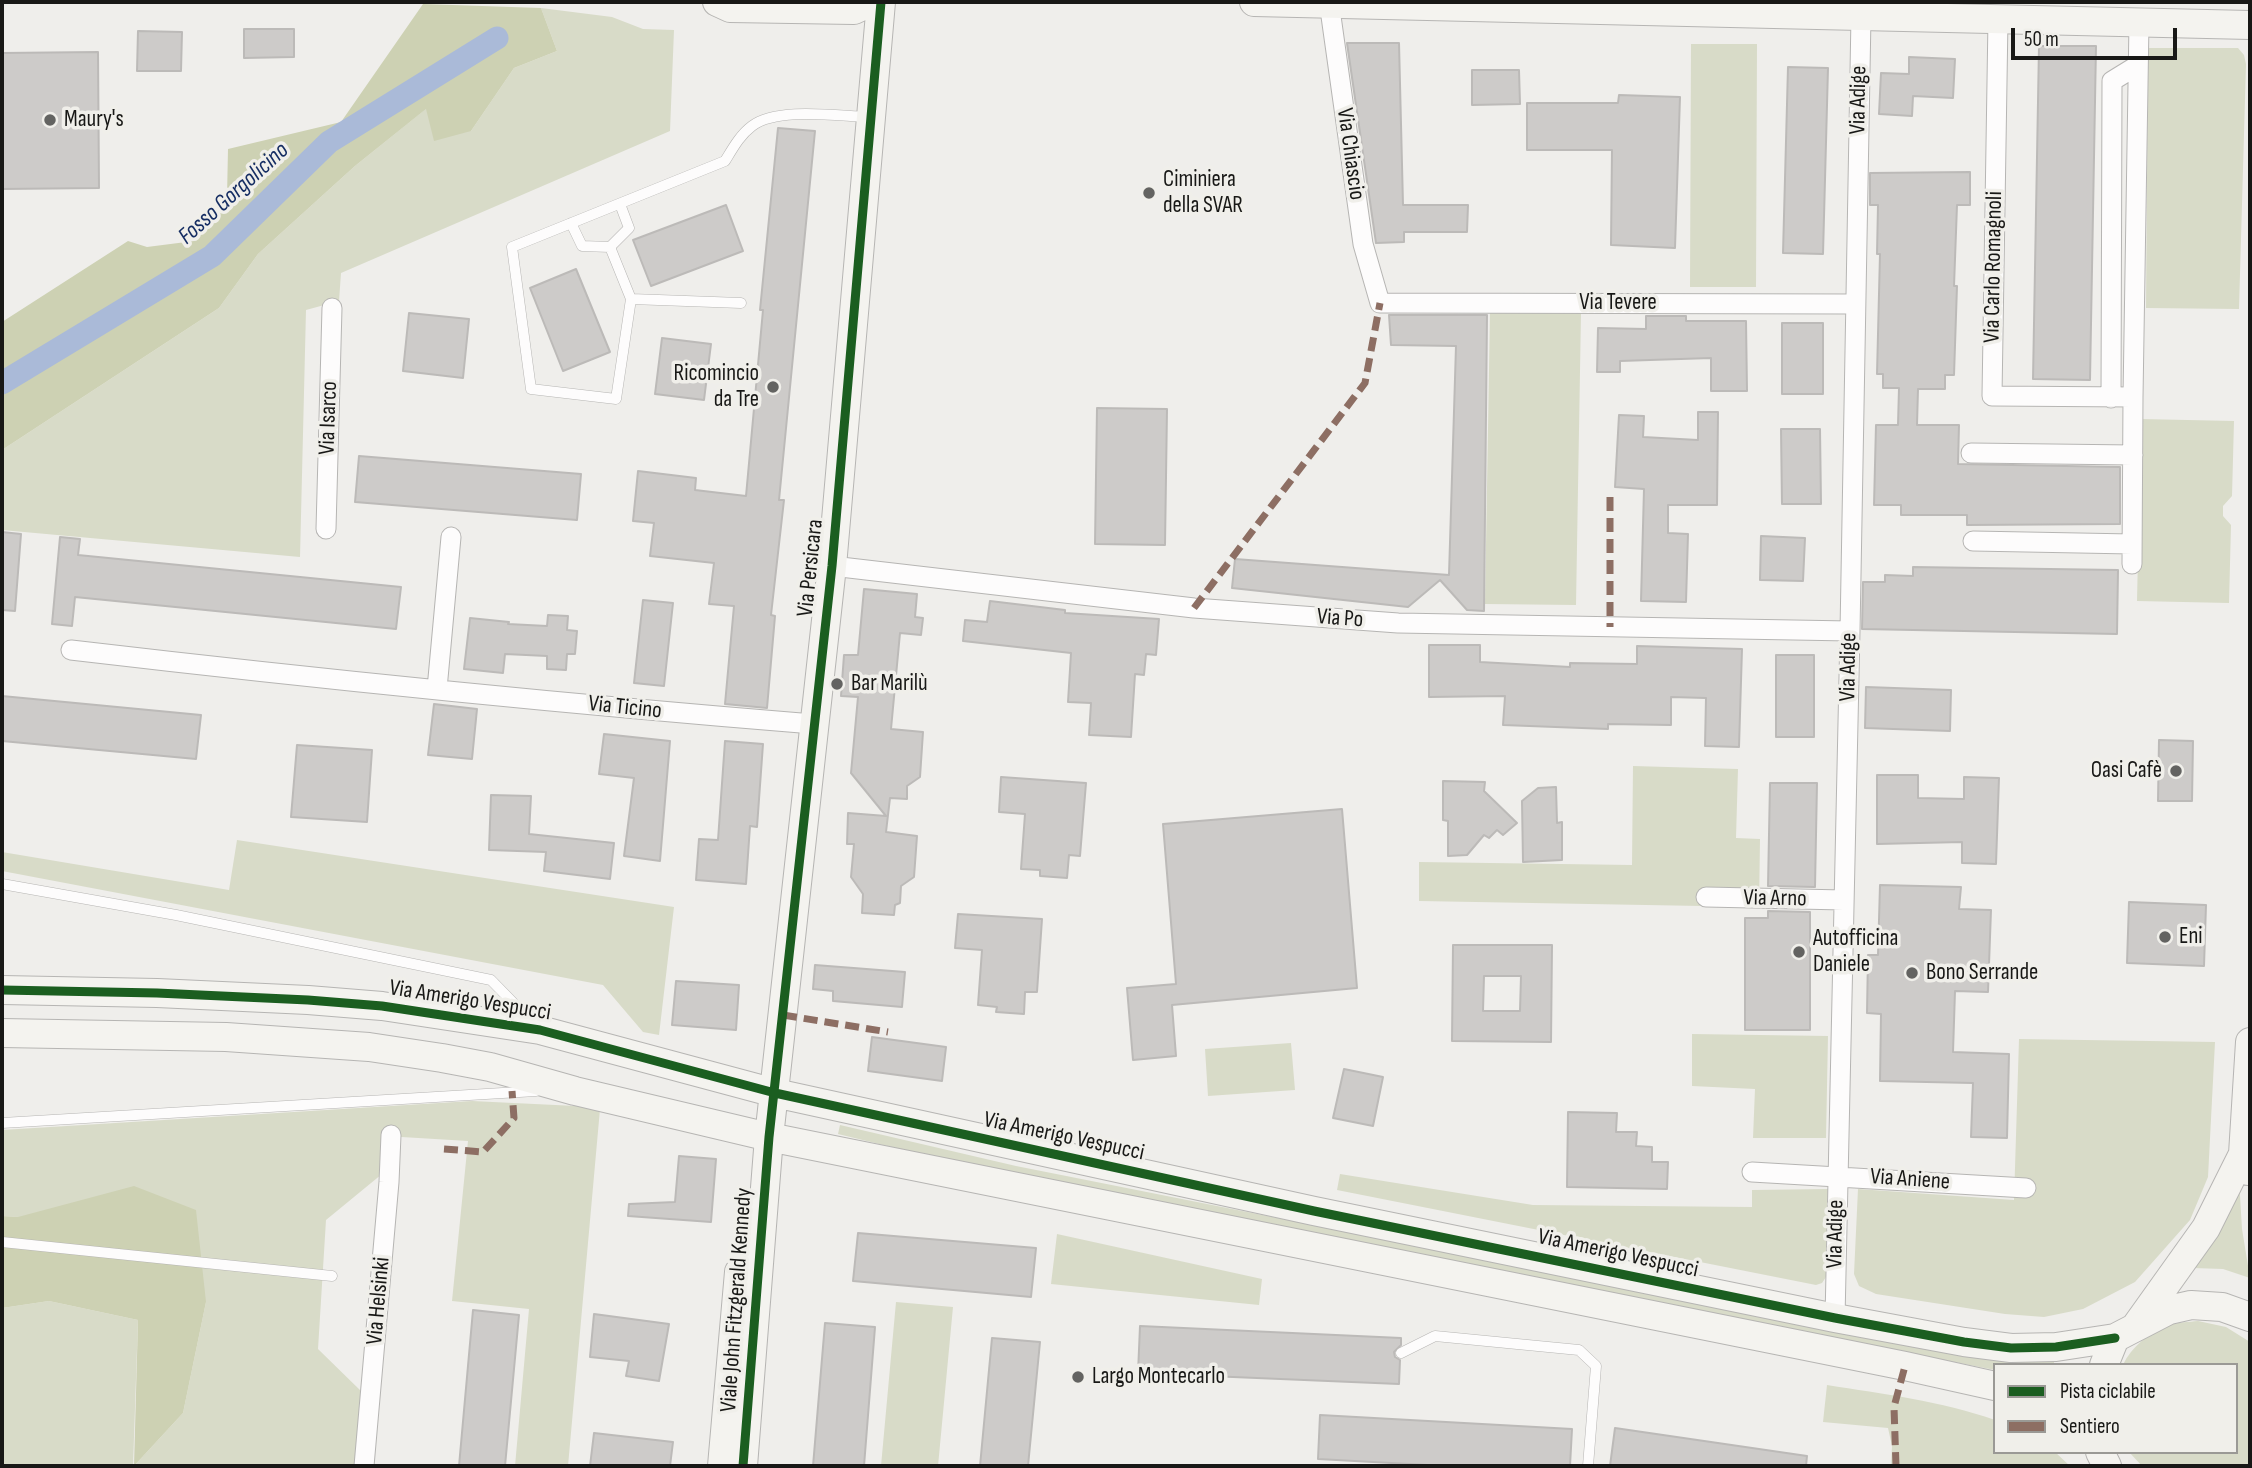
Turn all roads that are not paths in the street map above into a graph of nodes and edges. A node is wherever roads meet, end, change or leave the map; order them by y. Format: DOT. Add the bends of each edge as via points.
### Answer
graph roads {
  1 [pos="717,2"];
  2 [pos="871,2"];
  3 [pos="881,2"];
  4 [pos="1254,2"];
  5 [pos="1329,3"];
  6 [pos="1748,8"];
  7 [pos="1861,9"];
  8 [pos="1998,19"];
  9 [pos="2139,22"];
  10 [pos="2250,25"];
  11 [pos="2138,65"];
  12 [pos="871,117"];
  13 [pos="620,204"];
  14 [pos="571,223"];
  15 [pos="610,247"];
  16 [pos="631,299"];
  17 [pos="741,303"];
  18 [pos="1380,303"];
  19 [pos="1855,304"];
  20 [pos="332,308"];
  21 [pos="2133,397"];
  22 [pos="2111,398"];
  23 [pos="1970,453"];
  24 [pos="2133,455"];
  25 [pos="326,529"];
  26 [pos="451,537"];
  27 [pos="1973,541"];
  28 [pos="2132,544"];
  29 [pos="2132,564"];
  30 [pos="832,566"];
  31 [pos="1850,632"];
  32 [pos="71,650"];
  33 [pos="437,689"];
  34 [pos="813,724"];
  35 [pos="2,884"];
  36 [pos="1706,897"];
  37 [pos="1844,900"];
  38 [pos="2,990"];
  39 [pos="540,1030"];
  40 [pos="2,1033"];
  41 [pos="2250,1042"];
  42 [pos="575,1091"];
  43 [pos="775,1093"];
  44 [pos="2,1123"];
  45 [pos="391,1135"];
  46 [pos="769,1137"];
  47 [pos="2246,1166"];
  48 [pos="1752,1172"];
  49 [pos="1837,1175"];
  50 [pos="2026,1188"];
  51 [pos="2,1242"];
  52 [pos="332,1276"];
  53 [pos="2250,1317"];
  54 [pos="1835,1318"];
  55 [pos="2126,1332"];
  56 [pos="1401,1353"];
  57 [pos="2105,1363"];
  58 [pos="1993,1386"];
  59 [pos="364,1466"];
  60 [pos="722,1466"];
  61 [pos="743,1466"];
  62 [pos="1588,1466"];
  1 -- 2 [label="street" via="730,8 854,10"];
  3 -- 12 [label="street, Via Persicara"];
  4 -- 5 [label="street"];
  5 -- 6 [label="street"];
  5 -- 18 [label="street, Via Chiascio" via="1363,244"];
  6 -- 7 [label="street"];
  7 -- 8 [label="street"];
  7 -- 19 [label="street, Via Adige"];
  8 -- 9 [label="street"];
  8 -- 22 [label="street, Via Carlo Romagnoli" via="1992,396"];
  9 -- 10 [label="street"];
  9 -- 11 [label="street"];
  11 -- 21 [label="street"];
  11 -- 22 [label="street" via="2112,81"];
  12 -- 13 [label="lane" via="776,117 754,125 737,140 725,161"];
  12 -- 30 [label="street, Via Persicara"];
  13 -- 14 [label="lane"];
  13 -- 15 [label="lane" via="629,228"];
  14 -- 15 [label="lane" via="582,246"];
  14 -- 16 [label="lane" via="512,247 531,389 616,399"];
  15 -- 16 [label="lane"];
  16 -- 17 [label="lane"];
  18 -- 19 [label="street, Via Tevere"];
  19 -- 31 [label="street, Via Adige"];
  20 -- 25 [label="street, Via Isarco"];
  21 -- 22 [label="street, Via Carlo Romagnoli"];
  21 -- 24 [label="street"];
  23 -- 24 [label="street"];
  24 -- 28 [label="street"];
  26 -- 33 [label="street"];
  27 -- 28 [label="street"];
  28 -- 29 [label="street"];
  30 -- 31 [label="street, Via Po" via="1206,609 1398,624"];
  30 -- 34 [label="street, Via Persicara"];
  31 -- 37 [label="street, Via Adige"];
  32 -- 33 [label="street, Via Ticino"];
  33 -- 34 [label="street, Via Ticino"];
  34 -- 43 [label="street, Via Persicara"];
  35 -- 39 [label="lane" via="491,980"];
  36 -- 37 [label="street, Via Arno"];
  37 -- 49 [label="street, Via Adige"];
  38 -- 39 [label="street, Via Amerigo Vespucci" via="308,1000 382,1006"];
  39 -- 43 [label="street, Via Amerigo Vespucci"];
  40 -- 42 [label="street" via="226,1037 369,1047 490,1067"];
  41 -- 47 [label="street"];
  42 -- 44 [label="lane" via="512,1091"];
  42 -- 46 [label="street"];
  43 -- 46 [label="street, Via Persicara"];
  43 -- 54 [label="street, Via Amerigo Vespucci" via="1314,1211"];
  45 -- 59 [label="street, Via Helsinki"];
  46 -- 58 [label="street"];
  46 -- 60 [label="street, Viale John Fitzgerald Kennedy" via="746,1195"];
  46 -- 61 [label="street, Viale John Fitzgerald Kennedy"];
  47 -- 55 [label="street" via="2206,1228"];
  48 -- 49 [label="street, Via Aniene"];
  49 -- 50 [label="street, Via Aniene"];
  49 -- 54 [label="street, Via Adige"];
  51 -- 52 [label="lane"];
  53 -- 55 [label="street, Via Amerigo Vespucci" via="2222,1307 2190,1305 2169,1310"];
  54 -- 55 [label="street, Via Amerigo Vespucci" via="2011,1348 2056,1347"];
  55 -- 57 [label="street"];
  56 -- 62 [label="lane" via="1435,1336 1579,1350 1596,1366"];
}
